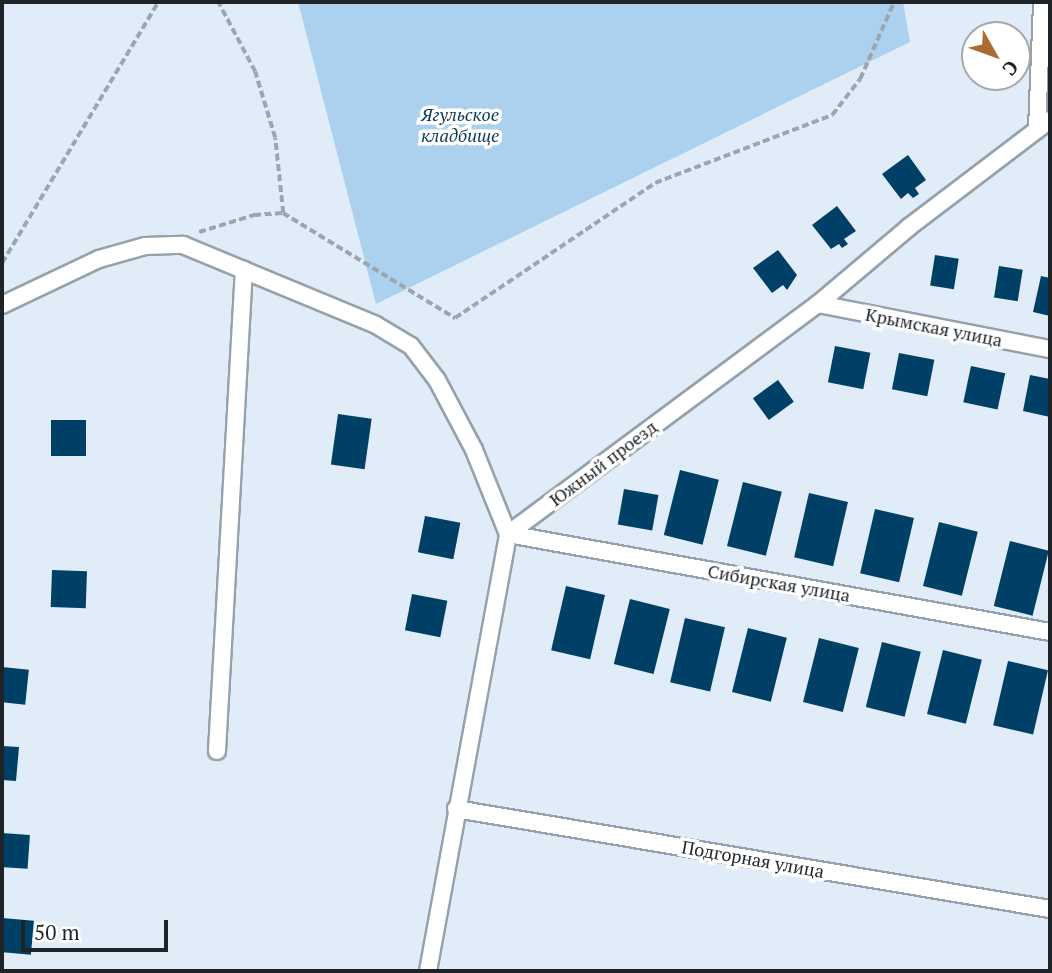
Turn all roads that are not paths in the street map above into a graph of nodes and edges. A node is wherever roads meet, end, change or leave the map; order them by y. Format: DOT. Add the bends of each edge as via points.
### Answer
graph roads {
  1 [pos="1042,2"];
  2 [pos="1044,125"];
  3 [pos="244,270"];
  4 [pos="818,304"];
  5 [pos="2,305"];
  6 [pos="1050,349"];
  7 [pos="508,534"];
  8 [pos="1050,632"];
  9 [pos="217,751"];
  10 [pos="456,809"];
  11 [pos="1050,909"];
  12 [pos="428,971"];
  1 -- 2 [label="street"];
  2 -- 4 [label="street, Южный проезд"];
  3 -- 5 [label="street" via="183,245 145,246 99,259"];
  3 -- 7 [label="street" via="376,325 411,346 456,415"];
  3 -- 9 [label="street"];
  4 -- 6 [label="street, Крымская улица"];
  4 -- 7 [label="street, Южный проезд"];
  7 -- 8 [label="street, Сибирская улица"];
  7 -- 10 [label="street"];
  10 -- 11 [label="street, Подгорная улица"];
  10 -- 12 [label="street"];
}
